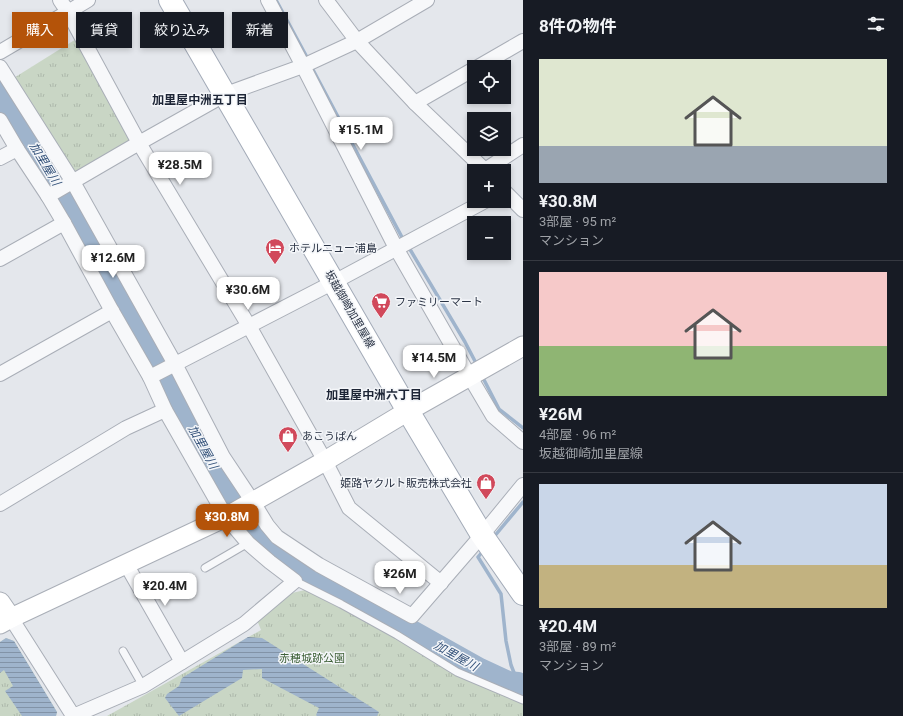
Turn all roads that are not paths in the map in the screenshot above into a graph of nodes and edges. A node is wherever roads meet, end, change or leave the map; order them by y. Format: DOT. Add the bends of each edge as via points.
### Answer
graph roads {
  1 [pos="60,0"];
  2 [pos="88,0"];
  3 [pos="170,0"];
  4 [pos="268,0"];
  5 [pos="326,0"];
  6 [pos="427,0"];
  7 [pos="68,12"];
  8 [pos="357,41"];
  9 [pos="523,41"];
  10 [pos="12,45"];
  11 [pos="0,52"];
  12 [pos="490,60"];
  13 [pos="303,66"];
  14 [pos="0,67"];
  15 [pos="467,73"];
  16 [pos="226,94"];
  17 [pos="415,103"];
  18 [pos="0,120"];
  19 [pos="139,143"];
  20 [pos="523,145"];
  21 [pos="17,149"];
  22 [pos="0,158"];
  23 [pos="479,164"];
  24 [pos="494,164"];
  25 [pos="73,182"];
  26 [pos="48,196"];
  27 [pos="511,199"];
  28 [pos="472,208"];
  29 [pos="523,210"];
  30 [pos="64,223"];
  31 [pos="396,248"];
  32 [pos="0,259"];
  33 [pos="334,282"];
  34 [pos="112,311"];
  35 [pos="249,326"];
  36 [pos="523,346"];
  37 [pos="175,364"];
  38 [pos="0,374"];
  39 [pos="476,374"];
  40 [pos="150,378"];
  41 [pos="165,410"];
  42 [pos="408,411"];
  43 [pos="523,442"];
  44 [pos="325,461"];
  45 [pos="523,485"];
  46 [pos="251,503"];
  47 [pos="0,504"];
  48 [pos="228,516"];
  49 [pos="486,541"];
  50 [pos="248,543"];
  51 [pos="126,564"];
  52 [pos="205,568"];
  53 [pos="295,581"];
  54 [pos="441,583"];
  55 [pos="523,594"];
  56 [pos="0,602"];
  57 [pos="5,621"];
  58 [pos="123,651"];
  59 [pos="182,662"];
  60 [pos="143,686"];
  61 [pos="523,700"];
  1 -- 7 [label="street"];
  2 -- 7 [label="street"];
  3 -- 16 [label="main road, 坂越御崎加里屋線"];
  4 -- 13 [label="street"];
  5 -- 8 [label="street"];
  6 -- 8 [label="street"];
  7 -- 19 [label="street"];
  8 -- 13 [label="street"];
  8 -- 17 [label="street"];
  9 -- 12 [label="street"];
  10 -- 11 [label="street"];
  13 -- 16 [label="street"];
  13 -- 31 [label="street"];
  14 -- 25 [label="street"];
  15 -- 17 [label="street"];
  16 -- 19 [label="street"];
  16 -- 33 [label="main road, 坂越御崎加里屋線"];
  17 -- 23 [label="street"];
  18 -- 21 [label="street"];
  19 -- 25 [label="street"];
  19 -- 35 [label="street"];
  20 -- 24 [label="street"];
  21 -- 22 [label="street"];
  21 -- 26 [label="street"];
  25 -- 26 [label="street"];
  25 -- 37 [label="street"];
  26 -- 30 [label="street"];
  27 -- 29 [label="street"];
  28 -- 31 [label="street"];
  30 -- 32 [label="street"];
  30 -- 34 [label="street"];
  31 -- 33 [label="street"];
  31 -- 39 [label="street"];
  33 -- 35 [label="street"];
  33 -- 42 [label="main road, 坂越御崎加里屋線"];
  34 -- 38 [label="street"];
  34 -- 40 [label="street"];
  35 -- 37 [label="street"];
  35 -- 44 [label="street"];
  36 -- 39 [label="street"];
  37 -- 40 [label="street"];
  37 -- 46 [label="street" via="223,457"];
  39 -- 42 [label="street"];
  39 -- 43 [label="street" via="493,416"];
  40 -- 41 [label="street"];
  41 -- 47 [label="street" via="126,428"];
  41 -- 48 [label="street"];
  42 -- 44 [label="street"];
  42 -- 49 [label="main road, 坂越御崎加里屋線"];
  44 -- 46 [label="street"];
  44 -- 54 [label="street" via="349,508"];
  45 -- 49 [label="street"];
  46 -- 48 [label="street"];
  46 -- 54 [label="street" via="277,537 319,565 412,616"];
  48 -- 50 [label="street"];
  48 -- 51 [label="street"];
  49 -- 54 [label="street"];
  49 -- 55 [label="main road, 坂越御崎加里屋線"];
  50 -- 52 [label="lane"];
  50 -- 53 [label="street"];
  51 -- 57 [label="street"];
  51 -- 59 [label="street"];
  53 -- 59 [label="street" via="244,624"];
  53 -- 61 [label="lane" via="397,635 457,672"];
  56 -- 57 [label="street"];
  57 -- 60 [label="street" via="72,714 78,714"];
  58 -- 60 [label="lane"];
  59 -- 60 [label="street"];
}
